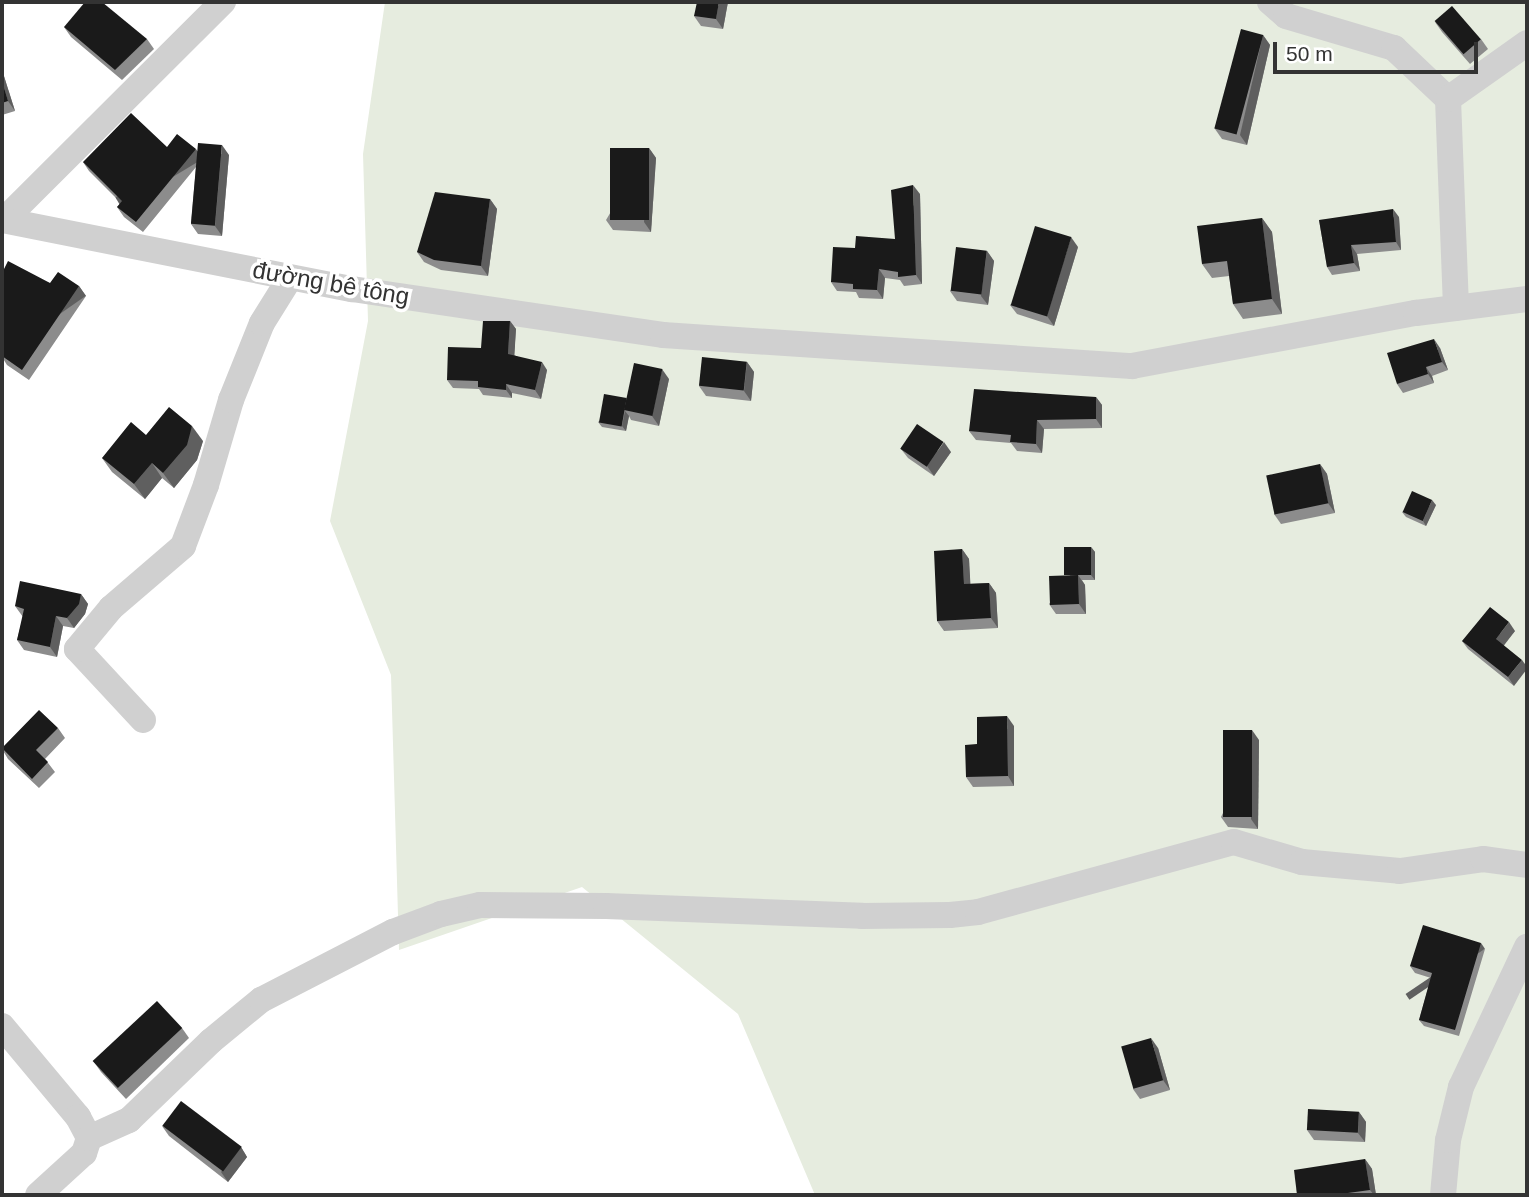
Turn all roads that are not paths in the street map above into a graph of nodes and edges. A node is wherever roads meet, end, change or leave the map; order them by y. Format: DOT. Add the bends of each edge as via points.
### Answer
graph roads {
  1 [pos="223,2"];
  2 [pos="1270,2"];
  3 [pos="1527,43"];
  4 [pos="1448,99"];
  5 [pos="4,219"];
  6 [pos="290,278"];
  7 [pos="1527,299"];
  8 [pos="1456,308"];
  9 [pos="143,720"];
  10 [pos="1527,865"];
  11 [pos="1527,947"];
  12 [pos="2,1026"];
  13 [pos="89,1138"];
  14 [pos="38,1195"];
  15 [pos="1443,1195"];
  1 -- 5 [label="street"];
  2 -- 4 [label="street" via="1286,16 1394,48"];
  3 -- 4 [label="street"];
  4 -- 8 [label="street"];
  5 -- 6 [label="street, đường bê tông"];
  6 -- 8 [label="street, đường bê tông" via="663,335 1132,366"];
  6 -- 9 [label="street" via="262,323 231,400 183,546 111,608 77,649"];
  7 -- 8 [label="street, đường bê tông"];
  10 -- 13 [label="street" via="1483,859 1400,872 1302,862 1234,842 978,912 950,915 481,905 393,932 261,1000 129,1120"];
  11 -- 15 [label="street" via="1461,1087 1448,1140"];
  12 -- 13 [label="street" via="78,1117"];
  13 -- 14 [label="street" via="84,1153"];
}
